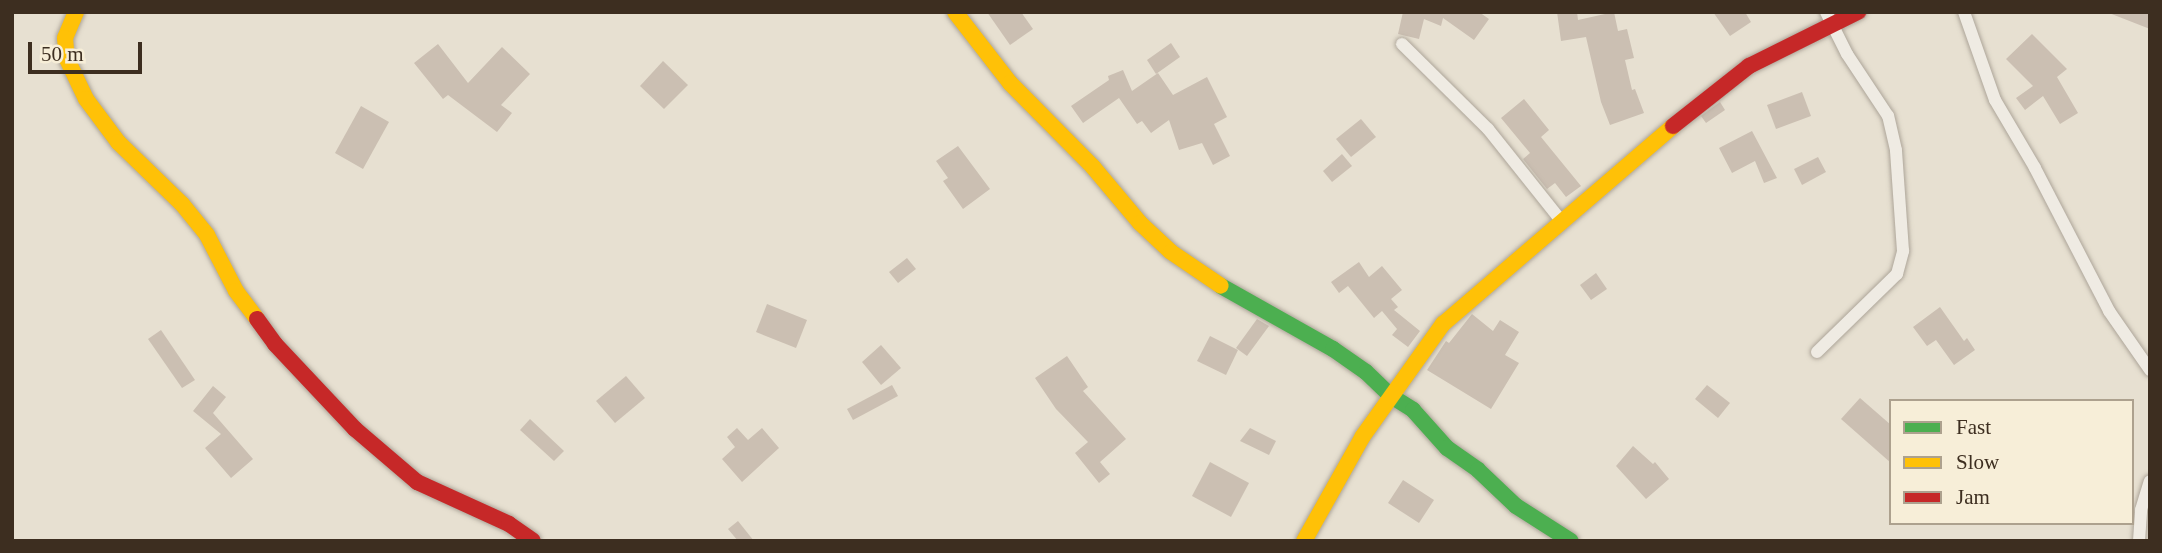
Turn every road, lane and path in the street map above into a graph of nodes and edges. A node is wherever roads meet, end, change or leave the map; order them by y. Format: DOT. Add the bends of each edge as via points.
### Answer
graph roads {
  1 [pos="76,12"];
  2 [pos="955,12"];
  3 [pos="1858,12"];
  4 [pos="1964,12"];
  5 [pos="1829,19"];
  6 [pos="1402,44"];
  7 [pos="1563,223"];
  8 [pos="1817,352"];
  9 [pos="2150,370"];
  10 [pos="1391,396"];
  11 [pos="2150,481"];
  12 [pos="533,541"];
  13 [pos="1304,541"];
  14 [pos="1571,541"];
  15 [pos="2139,541"];
  1 -- 12 [label="street" via="65,38 67,59 86,99 118,142 207,235 236,291 275,344 355,429 416,482 509,524"];
  2 -- 10 [label="street" via="1010,83 1171,252 1333,349"];
  3 -- 5 [label="street"];
  4 -- 9 [label="street" via="1995,100 2109,311"];
  5 -- 7 [label="street" via="1749,66 1697,104"];
  5 -- 8 [label="street" via="1888,116 1896,150 1903,251 1901,267 1892,280"];
  6 -- 7 [label="street" via="1489,129"];
  7 -- 10 [label="street" via="1443,324"];
  10 -- 13 [label="street"];
  10 -- 14 [label="street" via="1413,410 1447,448 1516,506"];
  11 -- 15 [label="street" via="2141,510"];
}
